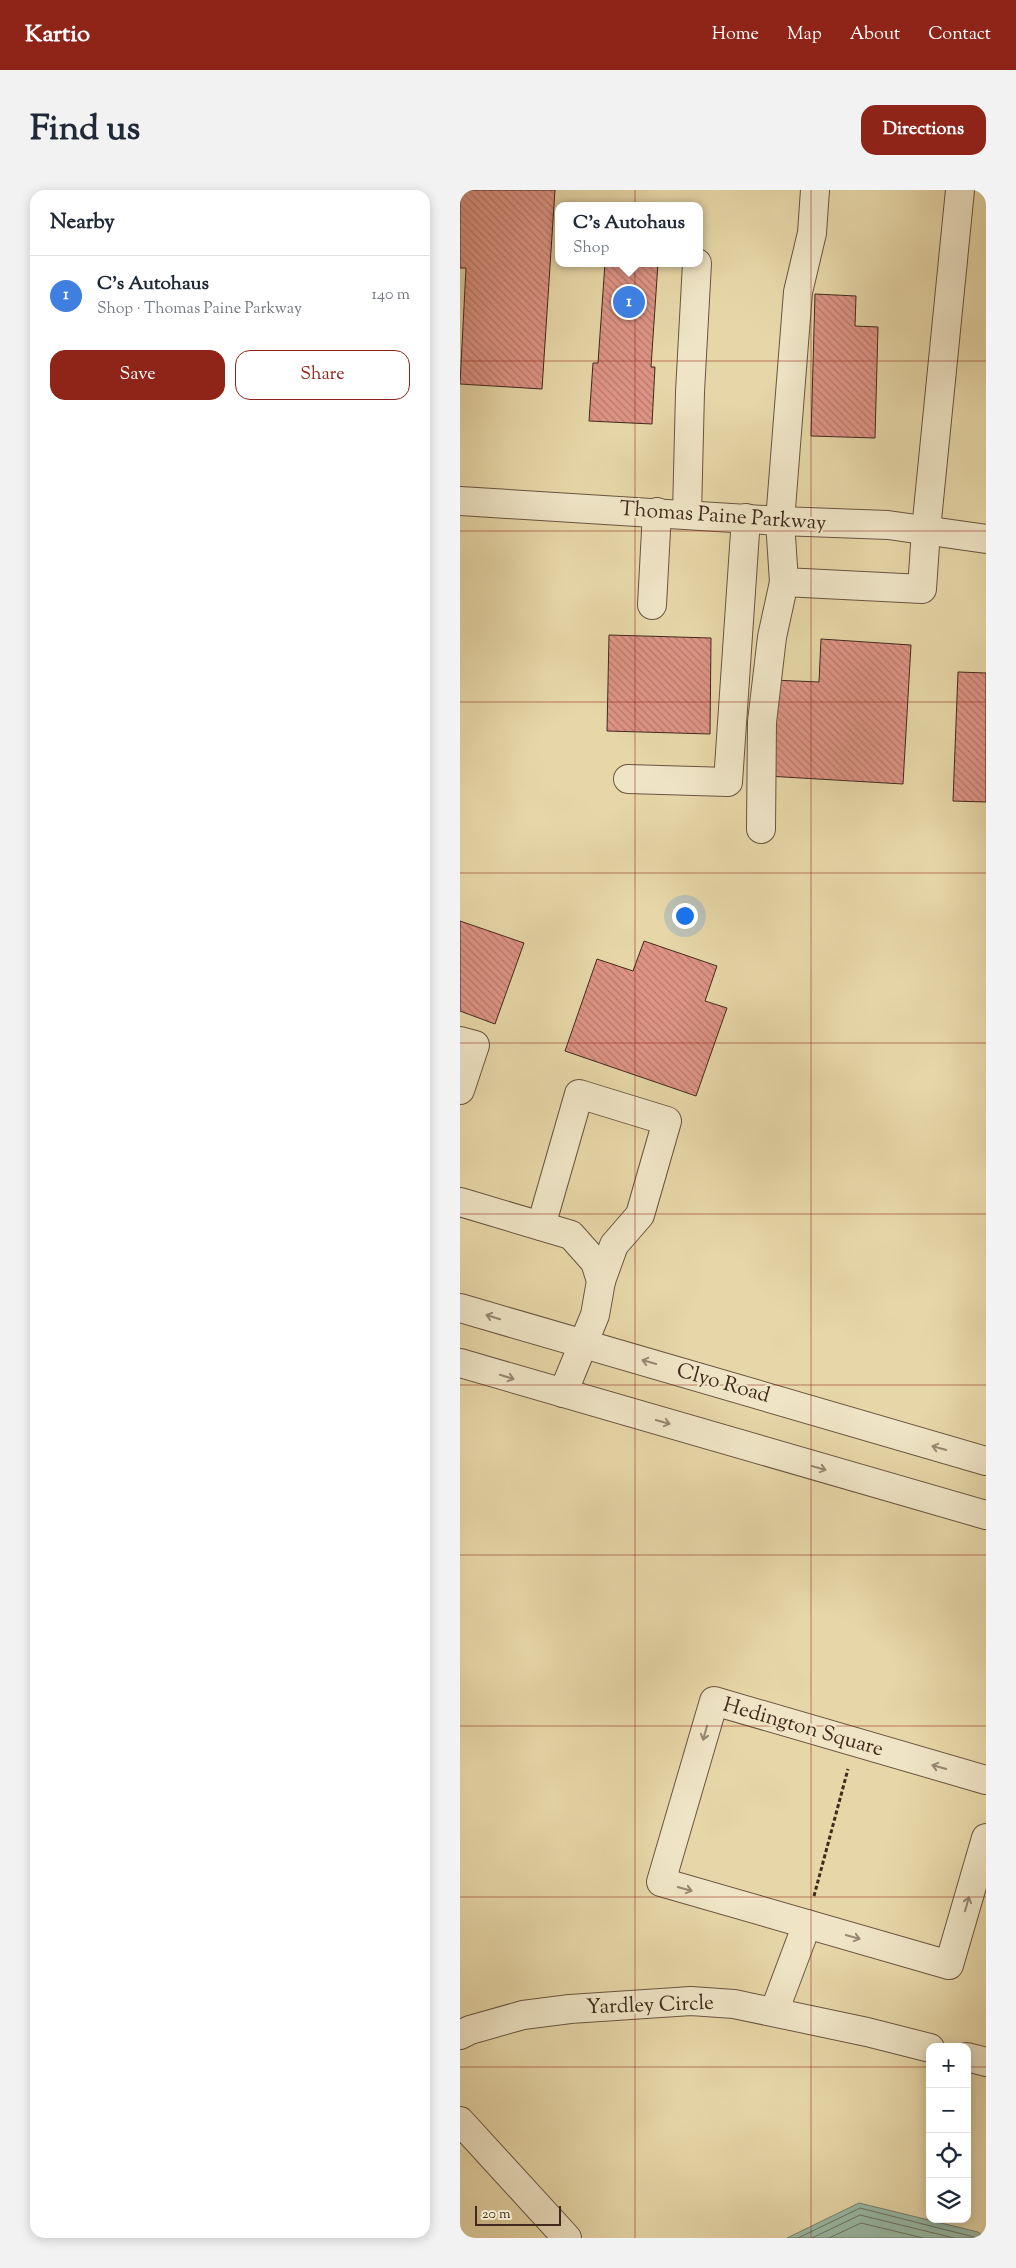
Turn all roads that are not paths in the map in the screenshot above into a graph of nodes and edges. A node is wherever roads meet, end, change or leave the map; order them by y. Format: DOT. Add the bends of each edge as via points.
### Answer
graph roads {
  1 [pos="815,190"];
  2 [pos="960,190"];
  3 [pos="697,267"];
  4 [pos="460,500"];
  5 [pos="657,512"];
  6 [pos="687,514"];
  7 [pos="746,518"];
  8 [pos="780,521"];
  9 [pos="926,530"];
  10 [pos="986,539"];
  11 [pos="784,582"];
  12 [pos="652,605"];
  13 [pos="628,779"];
  14 [pos="761,828"];
  15 [pos="460,1041"];
  16 [pos="460,1090"];
  17 [pos="460,1202"];
  18 [pos="541,1226"];
  19 [pos="601,1281"];
  20 [pos="460,1308"];
  21 [pos="582,1344"];
  22 [pos="460,1363"];
  23 [pos="563,1393"];
  24 [pos="986,1461"];
  25 [pos="986,1515"];
  26 [pos="986,1780"];
  27 [pos="986,1838"];
  28 [pos="806,1924"];
  29 [pos="774,2012"];
  30 [pos="460,2035"];
  31 [pos="926,2047"];
  32 [pos="971,2058"];
  33 [pos="986,2062"];
  34 [pos="460,2121"];
  35 [pos="567,2238"];
  1 -- 8 [label="street" via="812,232 798,292"];
  2 -- 9 [label="street"];
  3 -- 6 [label="street"];
  4 -- 5 [label="street, Thomas Paine Parkway"];
  5 -- 6 [label="street, Thomas Paine Parkway"];
  5 -- 12 [label="street"];
  6 -- 7 [label="street, Thomas Paine Parkway"];
  7 -- 8 [label="street, Thomas Paine Parkway"];
  7 -- 13 [label="street" via="728,782"];
  8 -- 9 [label="street, Thomas Paine Parkway" via="888,525"];
  8 -- 11 [label="street"];
  9 -- 10 [label="street, Thomas Paine Parkway"];
  9 -- 11 [label="street" via="922,588"];
  11 -- 14 [label="street" via="772,637 762,722"];
  15 -- 16 [label="street" via="475,1045"];
  17 -- 18 [label="street"];
  18 -- 19 [label="street" via="571,1235 595,1262"];
  18 -- 19 [label="street" via="579,1094 667,1121 640,1215 614,1245"];
  19 -- 21 [label="street" via="595,1315"];
  21 -- 20 [label="street, Clyo Road, one-way"];
  21 -- 23 [label="street"];
  24 -- 21 [label="street, Clyo Road, one-way"];
  22 -- 23 [label="street, one-way"];
  23 -- 25 [label="street, one-way"];
  26 -- 28 [label="street, Hedington Square, one-way" via="714,1702 661,1882"];
  28 -- 27 [label="street, Hedington Square, one-way" via="949,1965"];
  28 -- 29 [label="street"];
  29 -- 30 [label="street, Yardley Circle" via="734,2004 691,2001 570,2009 523,2015"];
  29 -- 31 [label="street, Yardley Circle"];
  32 -- 33 [label="street"];
  34 -- 35 [label="street"];
}
